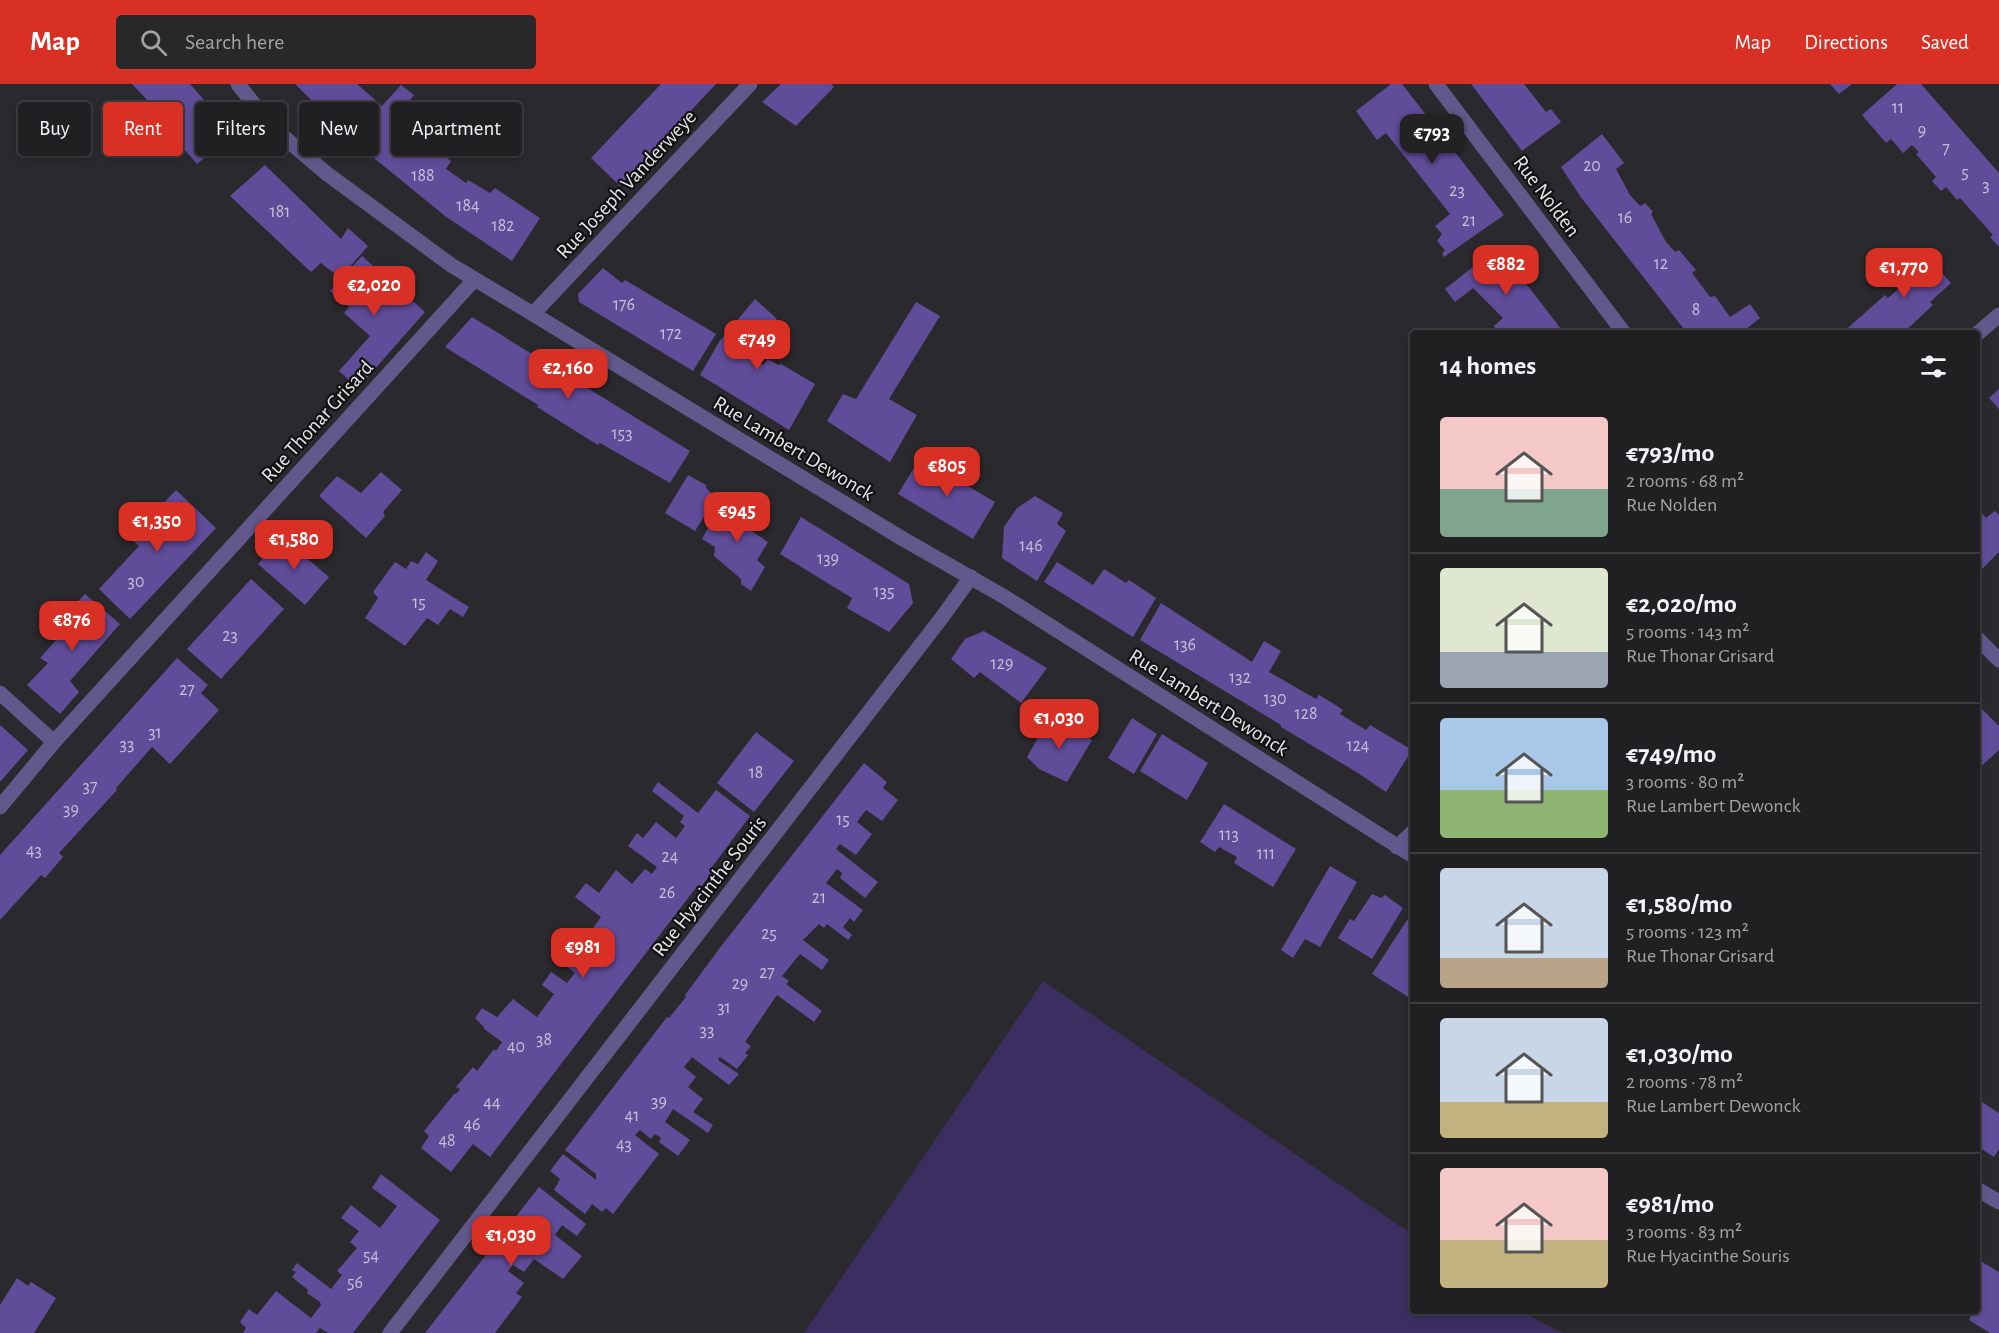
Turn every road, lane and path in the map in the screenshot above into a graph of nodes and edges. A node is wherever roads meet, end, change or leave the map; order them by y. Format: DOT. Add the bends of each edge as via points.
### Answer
graph roads {
  1 [pos="238,84"];
  2 [pos="750,84"];
  3 [pos="1436,84"];
  4 [pos="474,280"];
  5 [pos="533,314"];
  6 [pos="1999,315"];
  7 [pos="1621,330"];
  8 [pos="1980,331"];
  9 [pos="971,577"];
  10 [pos="1980,641"];
  11 [pos="1999,660"];
  12 [pos="0,693"];
  13 [pos="54,742"];
  14 [pos="0,807"];
  15 [pos="1410,835"];
  16 [pos="1397,847"];
  17 [pos="1410,854"];
  18 [pos="1980,1191"];
  19 [pos="1999,1202"];
  20 [pos="390,1333"];
  1 -- 4 [label="street, Rue Lambert Dewonck" via="271,126 326,173"];
  2 -- 5 [label="street, Rue Joseph Vanderweye"];
  3 -- 7 [label="street, Rue Nolden"];
  4 -- 5 [label="street, Rue Lambert Dewonck"];
  4 -- 13 [label="street, Rue Thonar Grisard"];
  5 -- 9 [label="street, Rue Lambert Dewonck"];
  6 -- 8 [label="street"];
  9 -- 16 [label="street, Rue Lambert Dewonck"];
  9 -- 20 [label="street, Rue Hyacinthe Souris"];
  10 -- 11 [label="street"];
  12 -- 13 [label="street"];
  13 -- 14 [label="street, Rue Thonar Grisard"];
  15 -- 16 [label="street"];
  16 -- 17 [label="street, Rue Lambert Dewonck"];
  18 -- 19 [label="street"];
}
